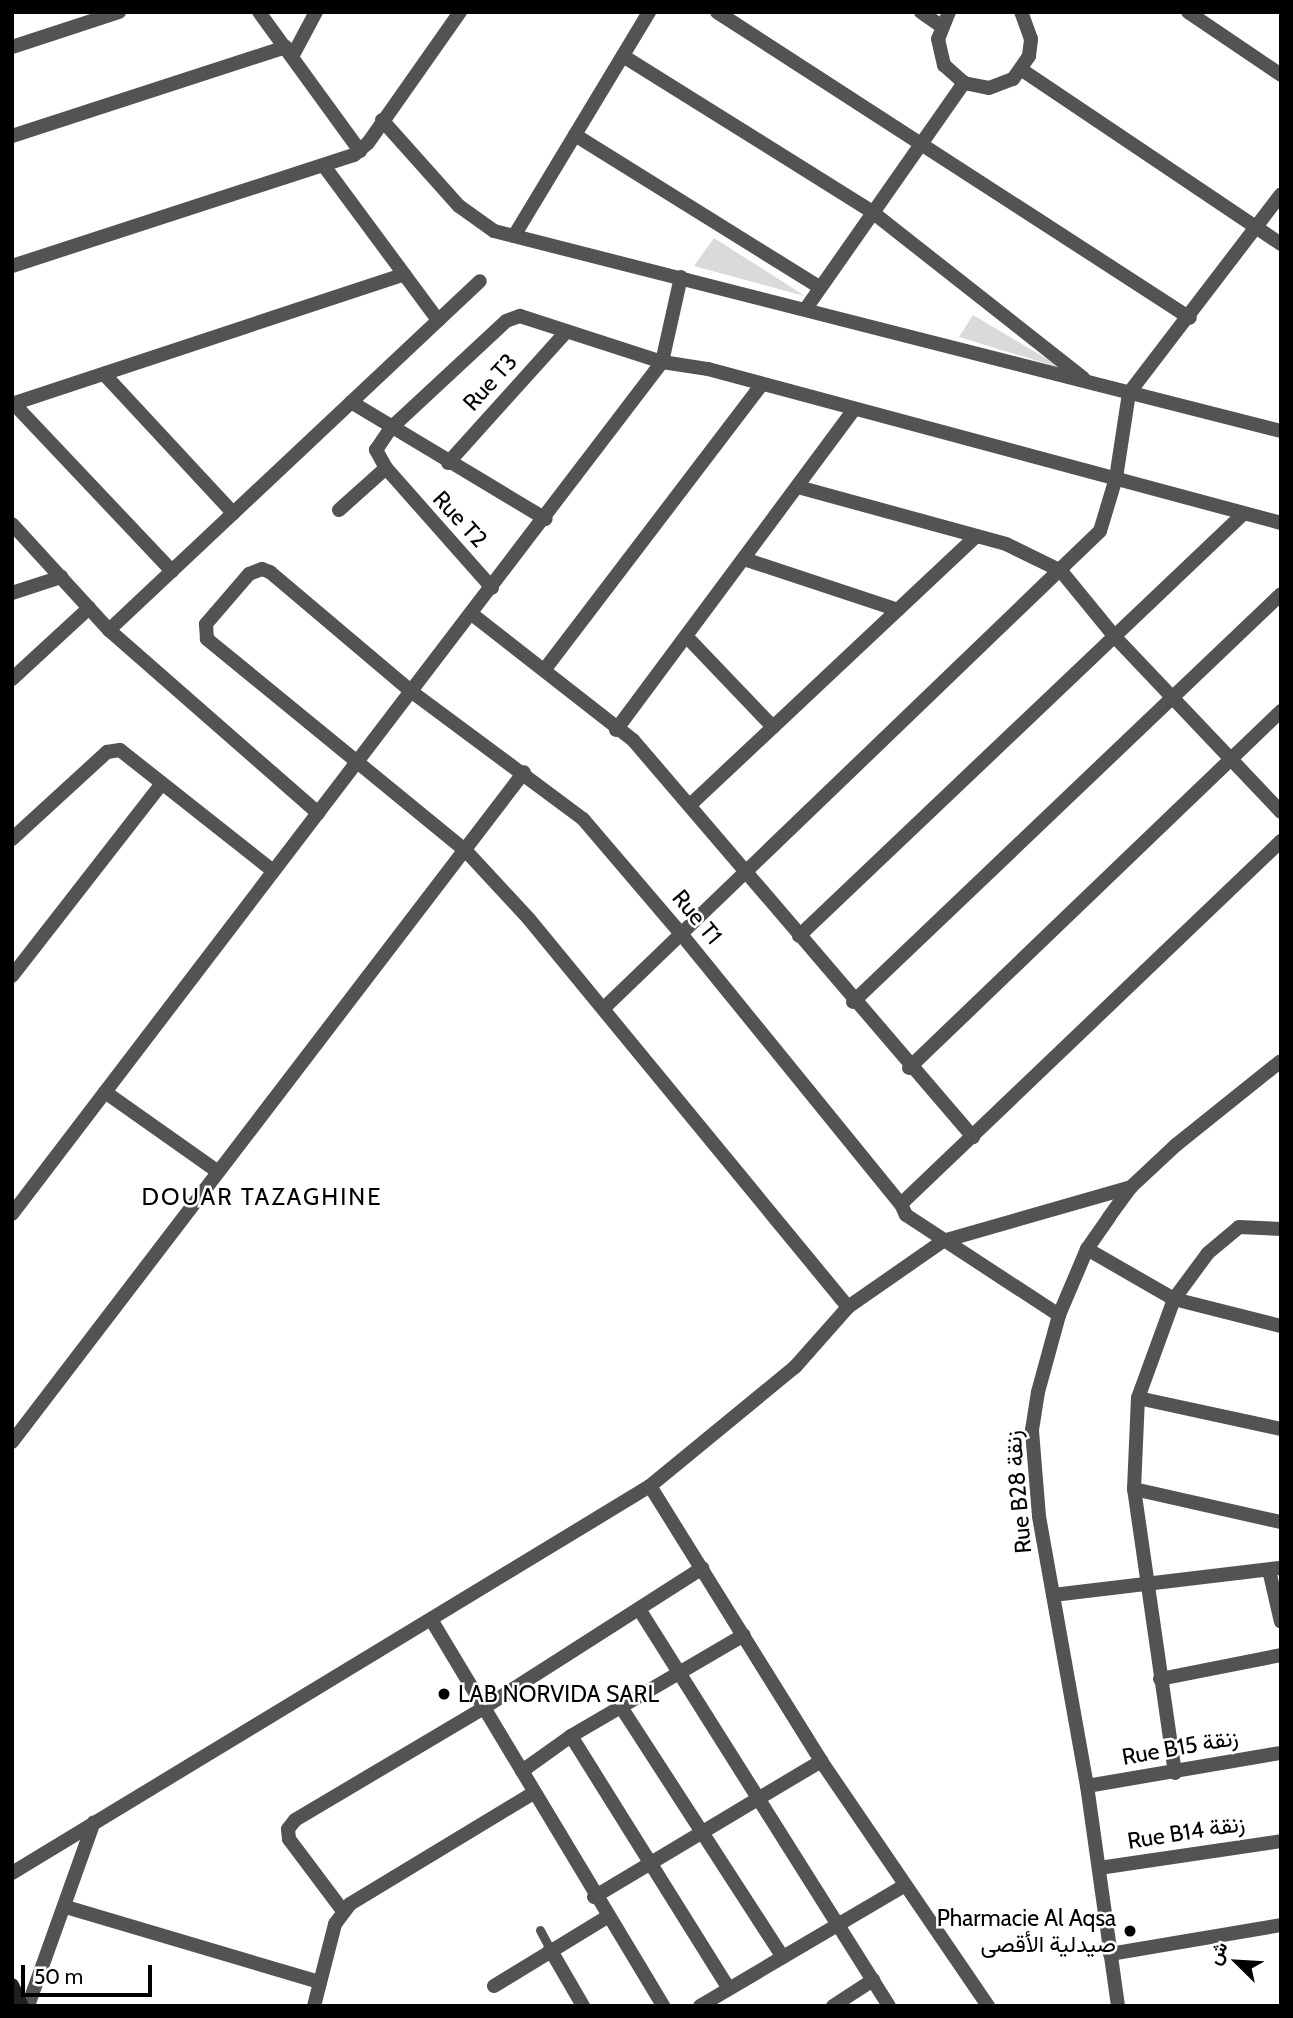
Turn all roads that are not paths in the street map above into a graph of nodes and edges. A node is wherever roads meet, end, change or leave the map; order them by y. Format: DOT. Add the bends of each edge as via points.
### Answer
graph roads {
  1 [pos="120,12"];
  2 [pos="259,12"];
  3 [pos="316,12"];
  4 [pos="460,12"];
  5 [pos="649,12"];
  6 [pos="717,12"];
  7 [pos="921,12"];
  8 [pos="949,12"];
  9 [pos="1021,12"];
  10 [pos="1188,12"];
  11 [pos="941,26"];
  12 [pos="12,47"];
  13 [pos="289,51"];
  14 [pos="623,56"];
  15 [pos="1022,70"];
  16 [pos="1281,75"];
  17 [pos="964,83"];
  18 [pos="382,120"];
  19 [pos="575,135"];
  20 [pos="12,136"];
  21 [pos="921,141"];
  22 [pos="360,151"];
  23 [pos="324,166"];
  24 [pos="1281,194"];
  25 [pos="871,211"];
  26 [pos="1257,229"];
  27 [pos="514,236"];
  28 [pos="1281,244"];
  29 [pos="12,266"];
  30 [pos="404,274"];
  31 [pos="681,277"];
  32 [pos="480,281"];
  33 [pos="818,286"];
  34 [pos="807,307"];
  35 [pos="1190,318"];
  36 [pos="438,320"];
  37 [pos="566,331"];
  38 [pos="662,362"];
  39 [pos="104,374"];
  40 [pos="1088,382"];
  41 [pos="761,385"];
  42 [pos="1129,393"];
  43 [pos="351,402"];
  44 [pos="13,404"];
  45 [pos="853,411"];
  46 [pos="391,428"];
  47 [pos="1281,430"];
  48 [pos="448,463"];
  49 [pos="386,468"];
  50 [pos="1116,478"];
  51 [pos="798,487"];
  52 [pos="339,510"];
  53 [pos="233,513"];
  54 [pos="1242,514"];
  55 [pos="546,519"];
  56 [pos="1281,523"];
  57 [pos="12,524"];
  58 [pos="976,536"];
  59 [pos="744,559"];
  60 [pos="172,571"];
  61 [pos="1061,571"];
  62 [pos="61,577"];
  63 [pos="492,587"];
  64 [pos="12,593"];
  65 [pos="1281,594"];
  66 [pos="89,608"];
  67 [pos="898,610"];
  68 [pos="473,615"];
  69 [pos="109,630"];
  70 [pos="686,636"];
  71 [pos="1115,638"];
  72 [pos="545,669"];
  73 [pos="12,680"];
  74 [pos="412,692"];
  75 [pos="1172,697"];
  76 [pos="1281,712"];
  77 [pos="773,727"];
  78 [pos="616,730"];
  79 [pos="1232,759"];
  80 [pos="356,763"];
  81 [pos="524,772"];
  82 [pos="162,783"];
  83 [pos="690,805"];
  84 [pos="1281,812"];
  85 [pos="317,813"];
  86 [pos="12,839"];
  87 [pos="1281,841"];
  88 [pos="466,852"];
  89 [pos="272,870"];
  90 [pos="744,873"];
  91 [pos="682,935"];
  92 [pos="799,936"];
  93 [pos="12,976"];
  94 [pos="853,1002"];
  95 [pos="604,1008"];
  96 [pos="1281,1061"];
  97 [pos="909,1068"];
  98 [pos="105,1092"];
  99 [pos="973,1137"];
  100 [pos="217,1171"];
  101 [pos="1131,1187"];
  102 [pos="901,1204"];
  103 [pos="12,1214"];
  104 [pos="1281,1229"];
  105 [pos="943,1241"];
  106 [pos="1087,1249"];
  107 [pos="1174,1299"];
  108 [pos="848,1307"];
  109 [pos="1059,1315"];
  110 [pos="1281,1326"];
  111 [pos="1138,1398"];
  112 [pos="1281,1429"];
  113 [pos="12,1442"];
  114 [pos="650,1486"];
  115 [pos="1134,1489"];
  116 [pos="1281,1522"];
  117 [pos="702,1569"];
  118 [pos="1275,1569"];
  119 [pos="1146,1586"];
  120 [pos="1053,1595"];
  121 [pos="639,1609"];
  122 [pos="432,1621"];
  123 [pos="1281,1622"];
  124 [pos="744,1635"];
  125 [pos="1281,1655"];
  126 [pos="680,1673"];
  127 [pos="1160,1679"];
  128 [pos="485,1707"];
  129 [pos="621,1707"];
  130 [pos="571,1736"];
  131 [pos="1281,1753"];
  132 [pos="821,1761"];
  133 [pos="522,1771"];
  134 [pos="1175,1773"];
  135 [pos="1087,1786"];
  136 [pos="533,1793"];
  137 [pos="756,1800"];
  138 [pos="94,1822"];
  139 [pos="701,1833"];
  140 [pos="1281,1841"];
  141 [pos="651,1862"];
  142 [pos="1099,1868"];
  143 [pos="12,1873"];
  144 [pos="904,1886"];
  145 [pos="594,1897"];
  146 [pos="66,1906"];
  147 [pos="343,1911"];
  148 [pos="607,1917"];
  149 [pos="838,1925"];
  150 [pos="1281,1925"];
  151 [pos="540,1930"];
  152 [pos="550,1949"];
  153 [pos="1110,1954"];
  154 [pos="783,1957"];
  155 [pos="873,1980"];
  156 [pos="320,1982"];
  157 [pos="12,1985"];
  158 [pos="494,1986"];
  159 [pos="729,1989"];
  160 [pos="22,2006"];
  161 [pos="28,2006"];
  162 [pos="314,2006"];
  163 [pos="583,2006"];
  164 [pos="663,2006"];
  165 [pos="700,2006"];
  166 [pos="833,2006"];
  167 [pos="889,2006"];
  168 [pos="988,2006"];
  169 [pos="1118,2006"];
  1 -- 12 [label="street"];
  2 -- 13 [label="street"];
  3 -- 13 [label="street"];
  4 -- 18 [label="street"];
  5 -- 14 [label="street"];
  6 -- 21 [label="street"];
  7 -- 11 [label="street"];
  8 -- 11 [label="street"];
  9 -- 15 [label="street" via="1031,39"];
  10 -- 16 [label="street"];
  11 -- 17 [label="street" via="939,52 953,76"];
  13 -- 20 [label="street"];
  13 -- 22 [label="street"];
  14 -- 19 [label="street"];
  14 -- 25 [label="street"];
  15 -- 17 [label="street" via="1001,85 976,88"];
  15 -- 26 [label="street"];
  17 -- 21 [label="street"];
  18 -- 22 [label="street"];
  18 -- 27 [label="street" via="475,220"];
  19 -- 27 [label="street"];
  19 -- 33 [label="street"];
  21 -- 25 [label="street"];
  21 -- 35 [label="street"];
  22 -- 23 [label="street"];
  23 -- 29 [label="street"];
  23 -- 30 [label="street"];
  24 -- 26 [label="street"];
  25 -- 33 [label="street"];
  25 -- 40 [label="street"];
  26 -- 28 [label="street"];
  26 -- 35 [label="street"];
  27 -- 31 [label="street"];
  30 -- 36 [label="street"];
  30 -- 39 [label="street"];
  31 -- 34 [label="street"];
  31 -- 38 [label="street"];
  32 -- 36 [label="street"];
  33 -- 34 [label="street"];
  34 -- 40 [label="street"];
  35 -- 42 [label="street"];
  36 -- 43 [label="street"];
  37 -- 38 [label="street"];
  37 -- 46 [label="street" via="511,316"];
  37 -- 48 [label="street, Rue T3"];
  38 -- 41 [label="street"];
  38 -- 55 [label="street"];
  39 -- 44 [label="street"];
  39 -- 53 [label="street"];
  40 -- 42 [label="street"];
  41 -- 45 [label="street"];
  41 -- 72 [label="street"];
  42 -- 47 [label="street"];
  42 -- 50 [label="street"];
  43 -- 46 [label="street"];
  43 -- 53 [label="street"];
  44 -- 60 [label="street"];
  45 -- 50 [label="street"];
  45 -- 51 [label="street"];
  46 -- 48 [label="street"];
  46 -- 49 [label="street" via="376,450"];
  48 -- 55 [label="street"];
  49 -- 52 [label="street"];
  49 -- 63 [label="street, Rue T2"];
  50 -- 54 [label="street"];
  50 -- 61 [label="street" via="1100,531"];
  51 -- 58 [label="street"];
  51 -- 59 [label="street"];
  53 -- 60 [label="street"];
  54 -- 56 [label="street"];
  54 -- 71 [label="street"];
  55 -- 63 [label="street"];
  57 -- 62 [label="street"];
  58 -- 61 [label="street" via="1024,551"];
  58 -- 67 [label="street"];
  59 -- 67 [label="street"];
  59 -- 70 [label="street"];
  60 -- 69 [label="street"];
  61 -- 71 [label="street"];
  61 -- 90 [label="street"];
  62 -- 64 [label="street"];
  62 -- 66 [label="street"];
  63 -- 68 [label="street"];
  65 -- 75 [label="street"];
  66 -- 69 [label="street"];
  66 -- 73 [label="street"];
  67 -- 77 [label="street"];
  68 -- 72 [label="street"];
  68 -- 74 [label="street"];
  69 -- 85 [label="street"];
  70 -- 77 [label="street"];
  70 -- 78 [label="street"];
  71 -- 75 [label="street"];
  71 -- 92 [label="street"];
  72 -- 78 [label="street"];
  74 -- 80 [label="street"];
  74 -- 80 [label="street, Rue T1" via="262,569 249,574 206,624 204,635"];
  74 -- 81 [label="street, Rue T1"];
  75 -- 79 [label="street"];
  75 -- 94 [label="street"];
  76 -- 79 [label="street"];
  77 -- 83 [label="street"];
  78 -- 83 [label="street" via="633,740"];
  79 -- 84 [label="street"];
  79 -- 97 [label="street"];
  80 -- 85 [label="street"];
  80 -- 88 [label="street"];
  81 -- 88 [label="street"];
  81 -- 91 [label="street, Rue T1" via="583,819"];
  82 -- 86 [label="street" via="126,752 107,752"];
  82 -- 89 [label="street"];
  82 -- 93 [label="street"];
  83 -- 90 [label="street"];
  85 -- 89 [label="street"];
  87 -- 99 [label="street"];
  88 -- 95 [label="street"];
  88 -- 100 [label="street"];
  89 -- 98 [label="street"];
  90 -- 91 [label="street"];
  90 -- 92 [label="street"];
  91 -- 95 [label="street"];
  91 -- 102 [label="street, Rue T1"];
  92 -- 94 [label="street"];
  94 -- 97 [label="street"];
  95 -- 108 [label="street"];
  96 -- 101 [label="street, Rue B28 زنقة"];
  97 -- 99 [label="street"];
  98 -- 100 [label="street"];
  98 -- 103 [label="street"];
  99 -- 102 [label="street"];
  100 -- 113 [label="street"];
  101 -- 105 [label="street"];
  101 -- 106 [label="street, Rue B28 زنقة"];
  102 -- 105 [label="street, Rue T1" via="906,1215"];
  104 -- 107 [label="street" via="1254,1224 1222,1237"];
  105 -- 108 [label="street"];
  105 -- 109 [label="street, Rue T1"];
  106 -- 107 [label="street"];
  106 -- 109 [label="street, Rue B28 زنقة"];
  107 -- 110 [label="street"];
  107 -- 111 [label="street"];
  108 -- 114 [label="street" via="796,1367"];
  109 -- 120 [label="street, Rue B28 زنقة" via="1032,1430 1039,1516"];
  111 -- 112 [label="street"];
  111 -- 115 [label="street"];
  114 -- 117 [label="street"];
  114 -- 122 [label="street"];
  115 -- 116 [label="street"];
  115 -- 119 [label="street"];
  117 -- 121 [label="street"];
  117 -- 124 [label="street"];
  118 -- 119 [label="street"];
  118 -- 123 [label="street"];
  119 -- 120 [label="street"];
  119 -- 127 [label="street"];
  120 -- 135 [label="street, Rue B28 زنقة"];
  121 -- 126 [label="street"];
  121 -- 128 [label="street"];
  122 -- 128 [label="street"];
  122 -- 138 [label="street"];
  124 -- 126 [label="street"];
  124 -- 132 [label="street"];
  125 -- 127 [label="street"];
  126 -- 129 [label="street"];
  126 -- 137 [label="street"];
  127 -- 134 [label="street"];
  128 -- 133 [label="street"];
  128 -- 147 [label="street" via="290,1824 289,1839"];
  129 -- 130 [label="street"];
  129 -- 139 [label="street"];
  130 -- 133 [label="street"];
  130 -- 141 [label="street"];
  131 -- 134 [label="street, Rue B15 زنقة"];
  132 -- 137 [label="street"];
  132 -- 144 [label="street"];
  133 -- 136 [label="street"];
  134 -- 135 [label="street, Rue B15 زنقة"];
  135 -- 142 [label="street, Rue B28 زنقة"];
  136 -- 145 [label="street"];
  136 -- 147 [label="street" via="363,1894"];
  137 -- 139 [label="street"];
  137 -- 149 [label="street"];
  138 -- 143 [label="street"];
  138 -- 146 [label="street"];
  139 -- 141 [label="street"];
  139 -- 154 [label="street"];
  140 -- 142 [label="street, Rue B14 زنقة"];
  141 -- 145 [label="street"];
  141 -- 159 [label="street"];
  142 -- 153 [label="street, Rue B28 زنقة"];
  144 -- 149 [label="street"];
  144 -- 168 [label="street"];
  145 -- 148 [label="street"];
  146 -- 156 [label="street"];
  146 -- 161 [label="street"];
  147 -- 156 [label="street"];
  148 -- 152 [label="street"];
  148 -- 164 [label="street"];
  149 -- 154 [label="street"];
  149 -- 155 [label="street"];
  150 -- 153 [label="street"];
  151 -- 152 [label="lane"];
  152 -- 158 [label="street"];
  152 -- 163 [label="street"];
  153 -- 169 [label="street, Rue B28 زنقة"];
  154 -- 159 [label="street"];
  155 -- 166 [label="street"];
  155 -- 167 [label="street"];
  156 -- 162 [label="street"];
  157 -- 160 [label="main road"];
  159 -- 165 [label="street"];
}
